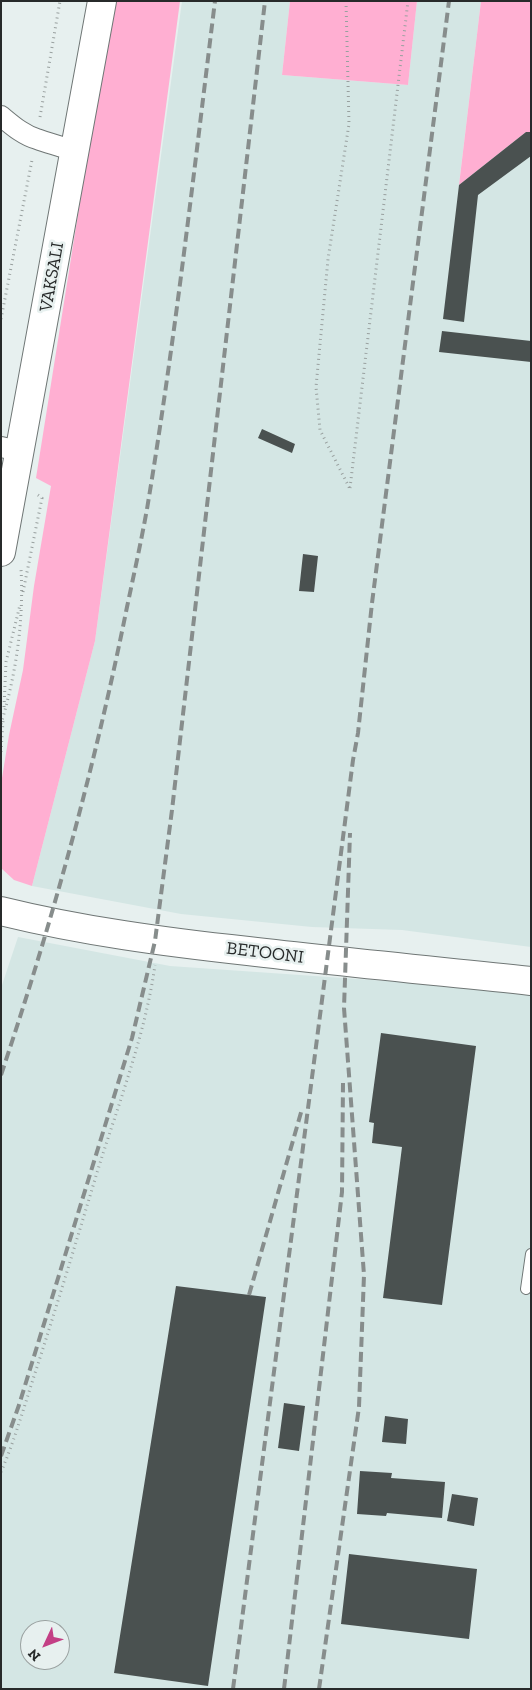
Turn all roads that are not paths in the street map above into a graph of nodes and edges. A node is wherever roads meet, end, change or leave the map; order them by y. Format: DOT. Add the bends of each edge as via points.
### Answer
graph roads {
  1 [pos="102,1"];
  2 [pos="1,116"];
  3 [pos="74,152"];
  4 [pos="10,449"];
  5 [pos="1,552"];
  6 [pos="1,911"];
  7 [pos="531,981"];
  8 [pos="531,1254"];
  9 [pos="526,1289"];
  1 -- 3 [label="street, VAKSALI"];
  2 -- 3 [label="street" via="36,139"];
  3 -- 4 [label="street, VAKSALI"];
  4 -- 5 [label="street, VAKSALI" via="12,488"];
  6 -- 7 [label="street, BETOONI" via="155,941"];
  8 -- 9 [label="lane"];
}
